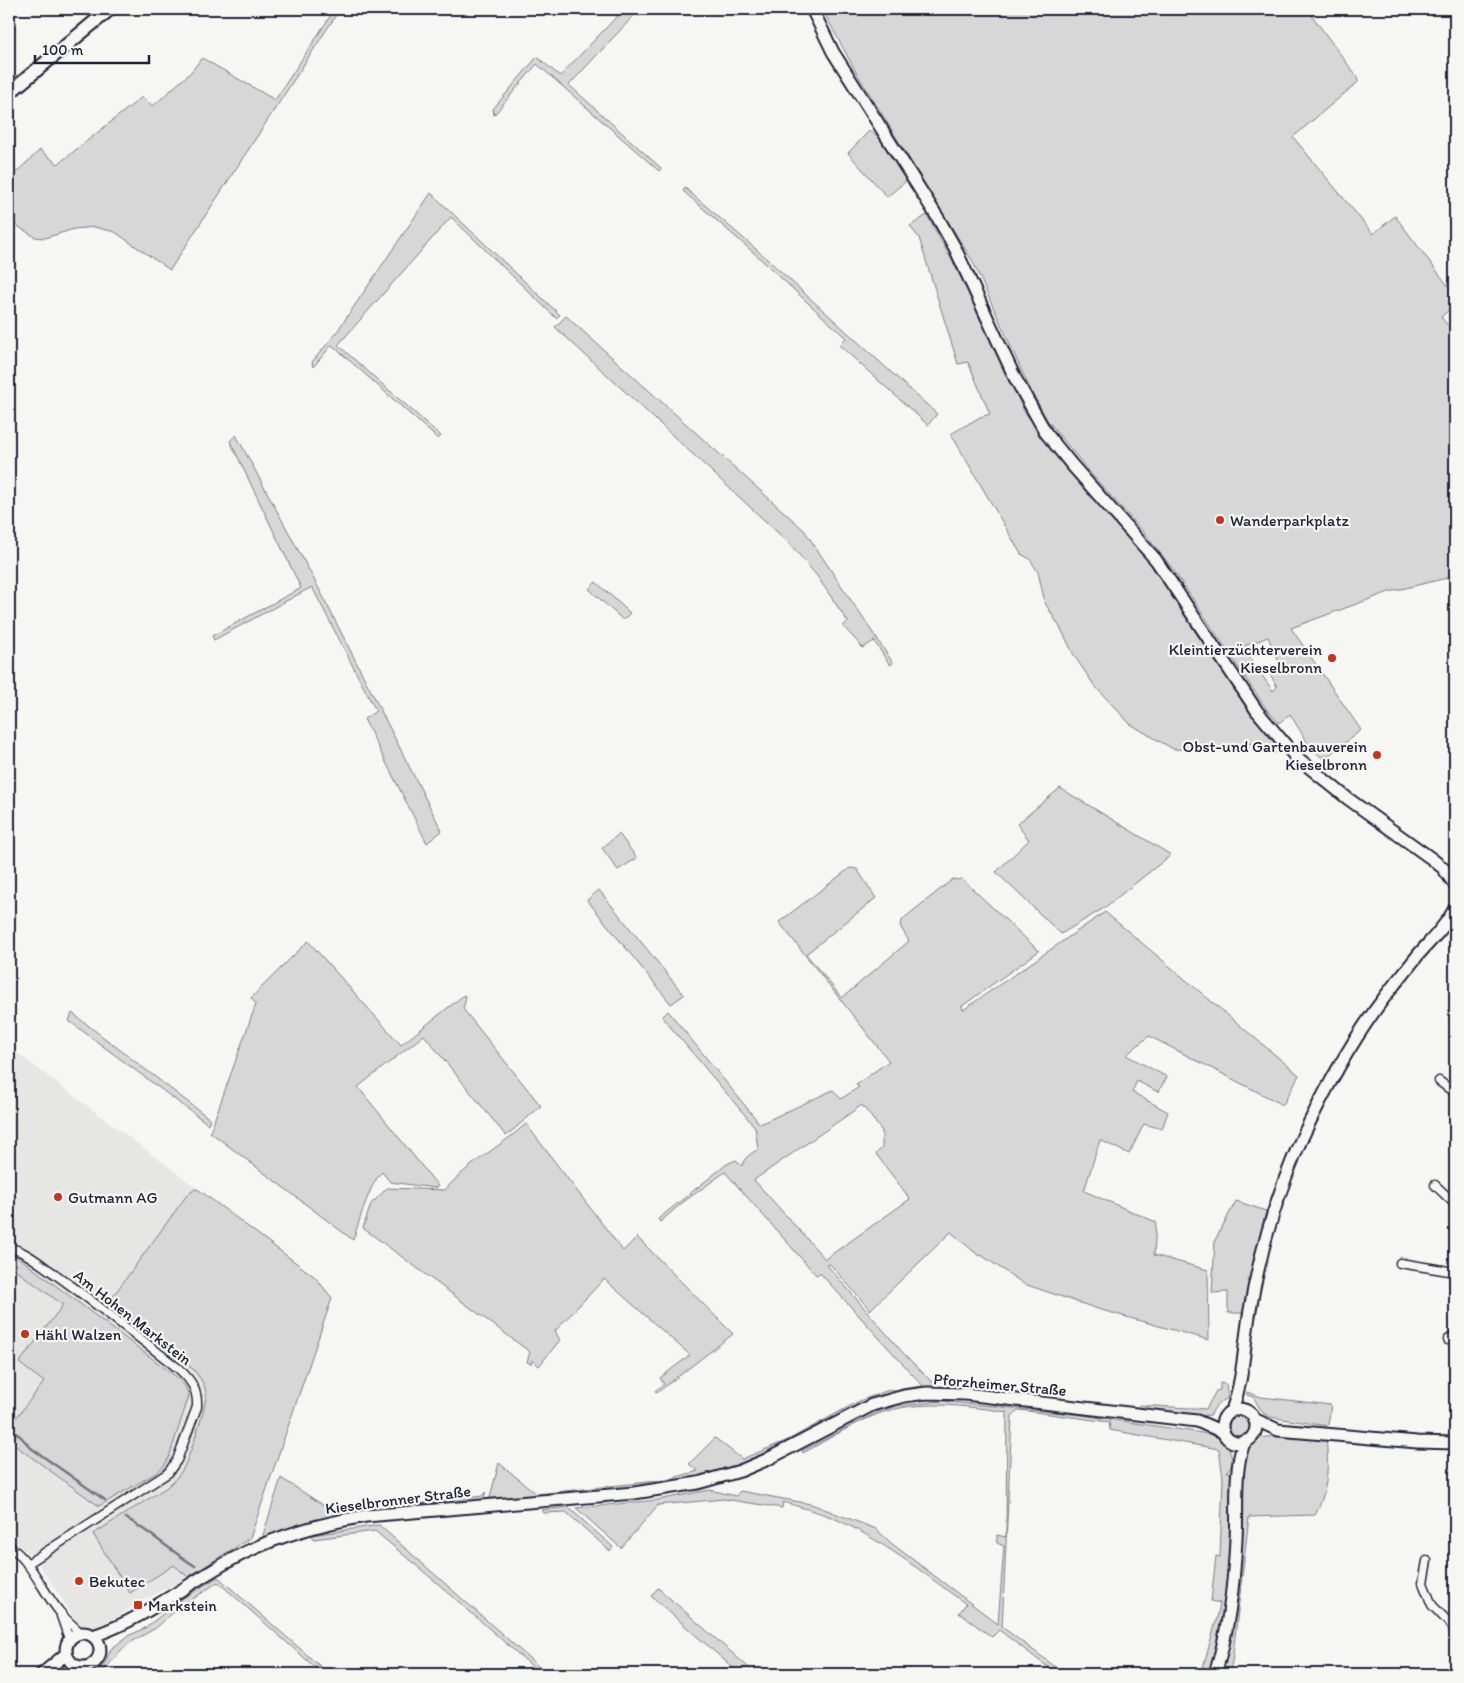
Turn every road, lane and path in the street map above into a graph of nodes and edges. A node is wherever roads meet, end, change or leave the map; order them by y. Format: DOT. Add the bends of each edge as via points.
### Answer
graph roads {
  1 [pos="110,9"];
  2 [pos="812,9"];
  3 [pos="9,93"];
  4 [pos="1455,885"];
  5 [pos="1455,908"];
  6 [pos="1439,1081"];
  7 [pos="1455,1093"];
  8 [pos="1435,1185"];
  9 [pos="1455,1204"];
  10 [pos="9,1248"];
  11 [pos="1400,1263"];
  12 [pos="1455,1272"];
  13 [pos="1241,1382"];
  14 [pos="1229,1413"];
  15 [pos="1251,1415"];
  16 [pos="1197,1421"];
  17 [pos="1278,1430"];
  18 [pos="1226,1436"];
  19 [pos="1249,1438"];
  20 [pos="1455,1443"];
  21 [pos="1238,1466"];
  22 [pos="698,1483"];
  23 [pos="9,1546"];
  24 [pos="1427,1561"];
  25 [pos="27,1564"];
  26 [pos="59,1612"];
  27 [pos="126,1624"];
  28 [pos="1455,1629"];
  29 [pos="81,1633"];
  30 [pos="93,1636"];
  31 [pos="69,1640"];
  32 [pos="100,1647"];
  33 [pos="66,1654"];
  34 [pos="73,1664"];
  35 [pos="43,1674"];
  36 [pos="1215,1674"];
  1 -- 3 [label="main road"];
  2 -- 4 [label="street" via="834,52 950,241 1015,378 1046,433 1156,560 1241,690 1294,755 1432,859"];
  5 -- 13 [label="street" via="1370,1018 1329,1085 1300,1142 1260,1259"];
  6 -- 7 [label="street"];
  8 -- 9 [label="street"];
  10 -- 25 [label="street, Am Hohen Markstein" via="30,1257 179,1369 189,1378 197,1399 177,1460 168,1473"];
  11 -- 12 [label="street"];
  13 -- 14 [label="street"];
  13 -- 15 [label="street"];
  14 -- 15 [label="street" via="1239,1409"];
  14 -- 16 [label="street, Pforzheimer Straße"];
  14 -- 18 [label="street" via="1222,1422"];
  15 -- 17 [label="street"];
  15 -- 19 [label="street" via="1256,1425"];
  16 -- 18 [label="street, Pforzheimer Straße"];
  16 -- 22 [label="street, Pforzheimer Straße" via="965,1394 927,1393 872,1405 766,1460"];
  17 -- 19 [label="street"];
  17 -- 20 [label="street" via="1407,1442"];
  18 -- 19 [label="street" via="1236,1442"];
  18 -- 21 [label="street"];
  19 -- 21 [label="street" via="1241,1449"];
  21 -- 36 [label="street" via="1232,1591 1226,1633"];
  22 -- 27 [label="street, Kieselbronner Straße" via="634,1493 366,1516 315,1526 230,1560"];
  23 -- 25 [label="street"];
  24 -- 28 [label="street" via="1423,1583 1432,1605"];
  25 -- 26 [label="street"];
  26 -- 29 [label="street"];
  26 -- 31 [label="street"];
  27 -- 30 [label="street, Kieselbronner Straße"];
  27 -- 32 [label="street, Kieselbronner Straße"];
  29 -- 30 [label="street"];
  29 -- 31 [label="street"];
  30 -- 32 [label="street"];
  31 -- 33 [label="street"];
  32 -- 34 [label="street" via="98,1658 90,1666"];
  33 -- 34 [label="street"];
  33 -- 35 [label="street"];
  34 -- 35 [label="street"];
}
